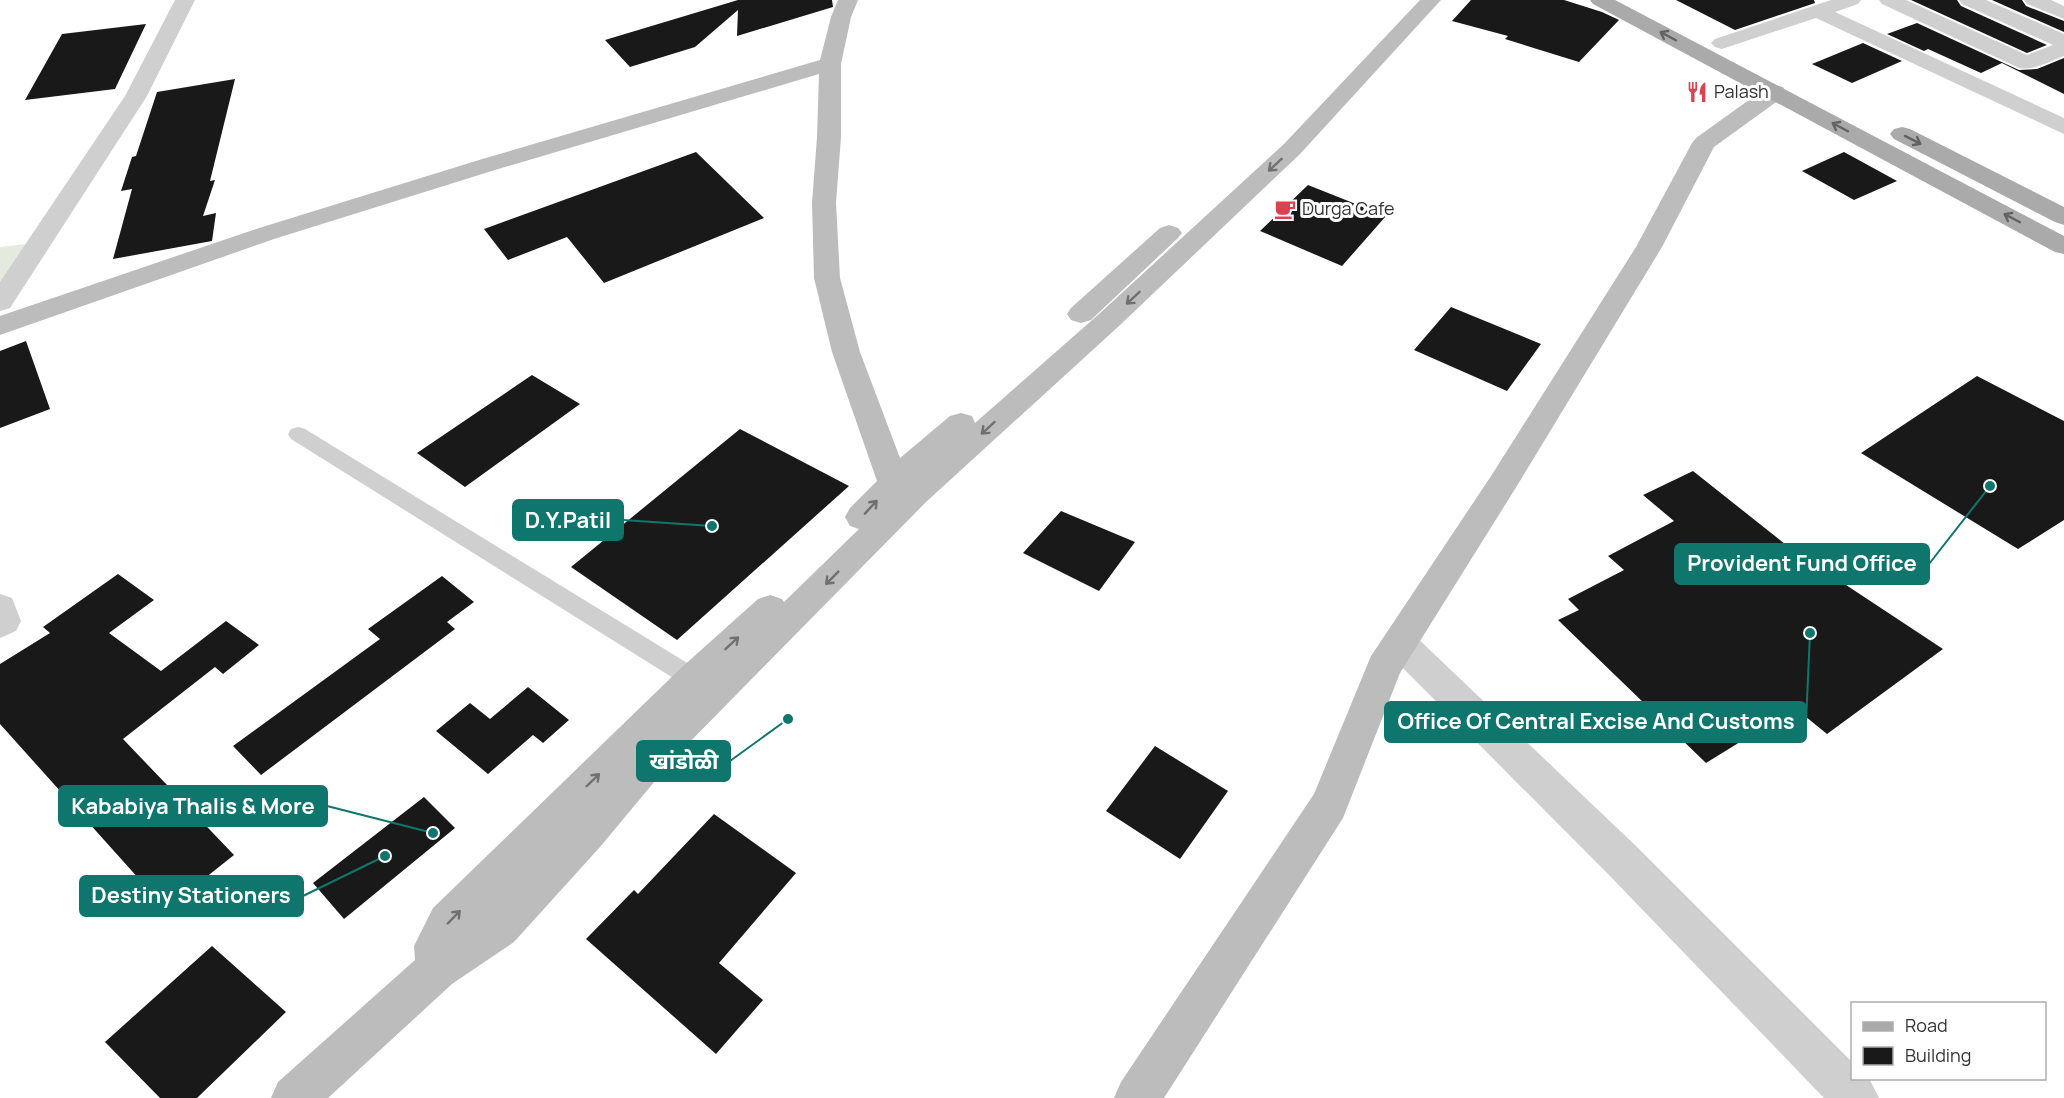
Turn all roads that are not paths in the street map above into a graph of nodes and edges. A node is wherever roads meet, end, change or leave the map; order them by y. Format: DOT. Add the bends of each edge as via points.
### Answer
graph roads {
  1 [pos="185,0"];
  2 [pos="848,0"];
  3 [pos="1408,0"];
  4 [pos="1431,0"];
  5 [pos="1600,0"];
  6 [pos="1635,0"];
  7 [pos="1851,0"];
  8 [pos="1889,0"];
  9 [pos="1969,0"];
  10 [pos="2034,0"];
  11 [pos="1817,11"];
  12 [pos="2064,13"];
  13 [pos="2064,42"];
  14 [pos="1722,43"];
  15 [pos="2064,48"];
  16 [pos="2027,63"];
  17 [pos="830,64"];
  18 [pos="1972,85"];
  19 [pos="1775,92"];
  20 [pos="1839,103"];
  21 [pos="1882,124"];
  22 [pos="2064,127"];
  23 [pos="2064,217"];
  24 [pos="2064,246"];
  25 [pos="0,302"];
  26 [pos="0,326"];
  27 [pos="298,434"];
  28 [pos="904,488"];
  29 [pos="0,608"];
  30 [pos="0,624"];
  31 [pos="1400,643"];
  32 [pos="694,679"];
  33 [pos="437,969"];
  34 [pos="294,1098"];
  35 [pos="1137,1098"];
  36 [pos="1856,1098"];
  1 -- 25 [label="street" via="136,96"];
  2 -- 17 [label="main road"];
  3 -- 28 [label="main road" via="1274,138 1028,366 918,459"];
  4 -- 28 [label="main road, one-way" via="1292,149 1108,320"];
  19 -- 5 [label="main road, one-way"];
  6 -- 14 [label="main road"];
  7 -- 11 [label="street"];
  8 -- 16 [label="street"];
  9 -- 13 [label="street"];
  10 -- 12 [label="street"];
  11 -- 14 [label="street"];
  11 -- 18 [label="street"];
  14 -- 20 [label="main road"];
  15 -- 16 [label="street"];
  16 -- 18 [label="street"];
  17 -- 26 [label="main road" via="277,230"];
  17 -- 28 [label="main road" via="824,203 827,278 846,352"];
  18 -- 22 [label="street"];
  24 -- 19 [label="main road, one-way"];
  19 -- 31 [label="main road" via="1704,142 1649,247"];
  21 -- 23 [label="main road, one-way"];
  27 -- 32 [label="lane"];
  32 -- 28 [label="main road, one-way"];
  28 -- 33 [label="main road, one-way" via="662,745 499,927"];
  29 -- 30 [label="street" via="4,621"];
  31 -- 35 [label="main road" via="1384,667 1329,805"];
  31 -- 36 [label="street" via="1622,860"];
  33 -- 32 [label="main road, one-way" via="435,946 448,922"];
  33 -- 34 [label="main road"];
}
